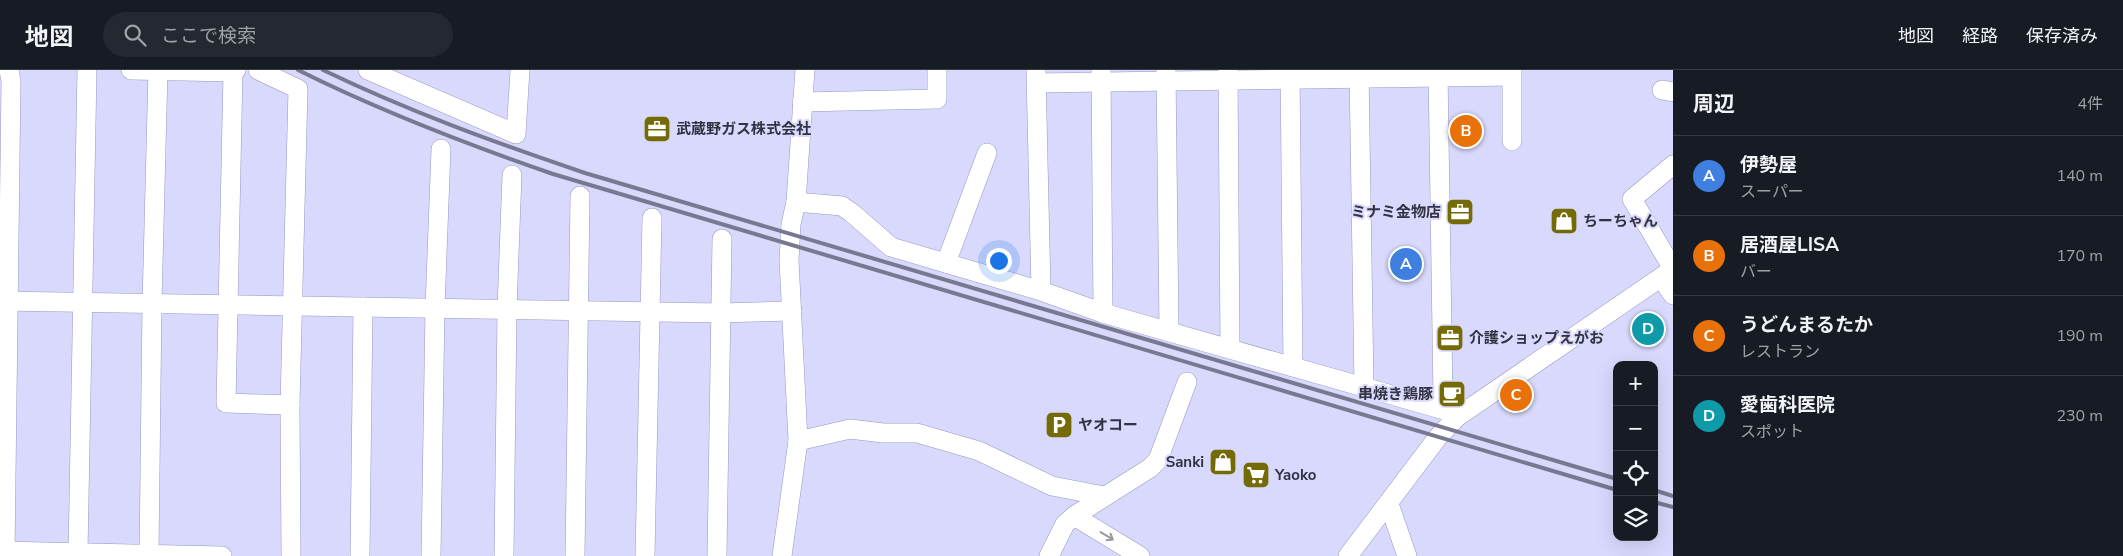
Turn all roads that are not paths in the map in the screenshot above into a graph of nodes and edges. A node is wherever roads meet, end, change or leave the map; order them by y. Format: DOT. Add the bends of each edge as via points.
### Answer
graph roads {
  1 [pos="87,70"];
  2 [pos="131,70"];
  3 [pos="158,70"];
  4 [pos="258,70"];
  5 [pos="368,70"];
  6 [pos="520,70"];
  7 [pos="805,70"];
  8 [pos="937,70"];
  9 [pos="235,71"];
  10 [pos="1438,73"];
  11 [pos="1511,73"];
  12 [pos="1228,74"];
  13 [pos="1290,74"];
  14 [pos="1359,74"];
  15 [pos="1101,75"];
  16 [pos="1166,75"];
  17 [pos="1036,76"];
  18 [pos="12,77"];
  19 [pos="802,102"];
  20 [pos="1512,141"];
  21 [pos="440,149"];
  22 [pos="987,153"];
  23 [pos="1673,165"];
  24 [pos="512,175"];
  25 [pos="580,196"];
  26 [pos="796,202"];
  27 [pos="652,218"];
  28 [pos="722,239"];
  29 [pos="946,263"];
  30 [pos="1669,272"];
  31 [pos="1041,291"];
  32 [pos="1673,295"];
  33 [pos="5,302"];
  34 [pos="84,302"];
  35 [pos="152,304"];
  36 [pos="227,305"];
  37 [pos="293,306"];
  38 [pos="363,307"];
  39 [pos="435,308"];
  40 [pos="507,309"];
  41 [pos="578,311"];
  42 [pos="792,311"];
  43 [pos="652,312"];
  44 [pos="720,312"];
  45 [pos="1103,312"];
  46 [pos="1169,331"];
  47 [pos="1230,350"];
  48 [pos="1293,367"];
  49 [pos="1187,382"];
  50 [pos="1364,388"];
  51 [pos="290,405"];
  52 [pos="1452,414"];
  53 [pos="798,441"];
  54 [pos="1104,496"];
  55 [pos="1389,504"];
  56 [pos="1074,516"];
  57 [pos="3,553"];
  58 [pos="78,553"];
  59 [pos="148,554"];
  60 [pos="222,556"];
  61 [pos="291,556"];
  62 [pos="360,556"];
  63 [pos="431,556"];
  64 [pos="504,556"];
  65 [pos="575,556"];
  66 [pos="646,556"];
  67 [pos="717,556"];
  68 [pos="782,556"];
  69 [pos="1049,556"];
  70 [pos="1140,556"];
  71 [pos="1348,556"];
  72 [pos="1407,556"];
  1 -- 34 [label="street"];
  2 -- 3 [label="street"];
  3 -- 9 [label="street"];
  3 -- 35 [label="street"];
  4 -- 37 [label="street" via="298,90"];
  5 -- 6 [label="street" via="516,134"];
  7 -- 19 [label="street"];
  8 -- 19 [label="street" via="937,99"];
  9 -- 36 [label="street"];
  10 -- 11 [label="street"];
  10 -- 14 [label="street"];
  10 -- 52 [label="street" via="1443,399"];
  11 -- 20 [label="street"];
  12 -- 13 [label="street"];
  12 -- 16 [label="street"];
  12 -- 47 [label="street"];
  13 -- 14 [label="street"];
  13 -- 48 [label="street"];
  14 -- 50 [label="street"];
  15 -- 16 [label="street"];
  15 -- 17 [label="street"];
  15 -- 45 [label="street"];
  16 -- 46 [label="street"];
  17 -- 31 [label="street"];
  18 -- 33 [label="street"];
  19 -- 26 [label="street"];
  21 -- 39 [label="street"];
  22 -- 29 [label="street"];
  23 -- 30 [label="street" via="1632,199"];
  24 -- 40 [label="street"];
  25 -- 41 [label="street"];
  26 -- 29 [label="street" via="842,206 892,247"];
  26 -- 42 [label="street" via="790,245"];
  27 -- 43 [label="street"];
  28 -- 44 [label="street"];
  29 -- 31 [label="street"];
  30 -- 32 [label="street"];
  30 -- 52 [label="street"];
  31 -- 45 [label="street"];
  33 -- 34 [label="street"];
  33 -- 57 [label="street"];
  34 -- 35 [label="street"];
  34 -- 58 [label="street"];
  35 -- 36 [label="street"];
  35 -- 59 [label="street"];
  36 -- 37 [label="street"];
  36 -- 51 [label="street" via="226,403"];
  37 -- 38 [label="street"];
  37 -- 51 [label="street"];
  38 -- 39 [label="street"];
  38 -- 62 [label="street"];
  39 -- 40 [label="street"];
  39 -- 63 [label="street"];
  40 -- 41 [label="street"];
  40 -- 64 [label="street"];
  41 -- 43 [label="street"];
  41 -- 65 [label="street"];
  42 -- 44 [label="street"];
  42 -- 53 [label="street"];
  43 -- 44 [label="street"];
  43 -- 66 [label="street"];
  44 -- 67 [label="street"];
  45 -- 46 [label="street"];
  46 -- 47 [label="street"];
  47 -- 48 [label="street"];
  48 -- 50 [label="street"];
  49 -- 54 [label="street" via="1158,460"];
  50 -- 52 [label="street"];
  51 -- 61 [label="street"];
  52 -- 55 [label="street"];
  53 -- 54 [label="street" via="850,429 917,433 978,451 1052,486"];
  53 -- 68 [label="street"];
  54 -- 56 [label="street"];
  55 -- 71 [label="street"];
  55 -- 72 [label="street"];
  56 -- 69 [label="street" via="1065,524"];
  56 -- 70 [label="street, one-way"];
  57 -- 58 [label="street"];
  58 -- 59 [label="street"];
  59 -- 60 [label="street"];
}
